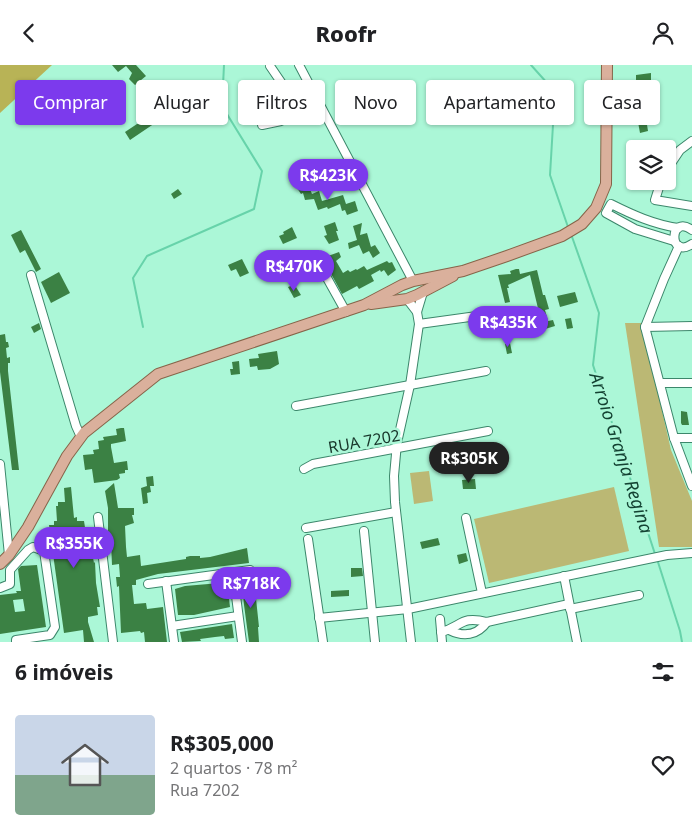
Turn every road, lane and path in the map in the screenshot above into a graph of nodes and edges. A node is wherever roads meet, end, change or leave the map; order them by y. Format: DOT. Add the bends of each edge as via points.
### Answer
graph roads {
  1 [pos="298,65"];
  2 [pos="607,65"];
  3 [pos="270,66"];
  4 [pos="279,80"];
  5 [pos="306,80"];
  6 [pos="325,114"];
  7 [pos="692,141"];
  8 [pos="676,156"];
  9 [pos="658,190"];
  10 [pos="692,206"];
  11 [pos="678,228"];
  12 [pos="692,230"];
  13 [pos="676,243"];
  14 [pos="692,244"];
  15 [pos="322,269"];
  16 [pos="463,271"];
  17 [pos="31,275"];
  18 [pos="417,281"];
  19 [pos="402,285"];
  20 [pos="423,292"];
  21 [pos="406,299"];
  22 [pos="364,305"];
  23 [pos="417,311"];
  24 [pos="346,312"];
  25 [pos="484,315"];
  26 [pos="419,324"];
  27 [pos="645,327"];
  28 [pos="692,327"];
  29 [pos="486,371"];
  30 [pos="660,383"];
  31 [pos="692,383"];
  32 [pos="410,385"];
  33 [pos="296,406"];
  34 [pos="488,431"];
  35 [pos="81,437"];
  36 [pos="674,438"];
  37 [pos="692,438"];
  38 [pos="396,449"];
  39 [pos="0,464"];
  40 [pos="304,469"];
  41 [pos="692,486"];
  42 [pos="396,512"];
  43 [pos="98,517"];
  44 [pos="466,518"];
  45 [pos="306,528"];
  46 [pos="364,531"];
  47 [pos="308,539"];
  48 [pos="692,553"];
  49 [pos="9,555"];
  50 [pos="0,564"];
  51 [pos="250,570"];
  52 [pos="233,573"];
  53 [pos="564,577"];
  54 [pos="166,581"];
  55 [pos="148,584"];
  56 [pos="0,587"];
  57 [pos="482,593"];
  58 [pos="639,595"];
  59 [pos="570,606"];
  60 [pos="408,609"];
  61 [pos="372,613"];
  62 [pos="238,616"];
  63 [pos="319,618"];
  64 [pos="440,619"];
  65 [pos="487,622"];
  66 [pos="172,626"];
  67 [pos="445,631"];
  68 [pos="16,641"];
  69 [pos="6,642"];
  70 [pos="113,642"];
  71 [pos="174,642"];
  72 [pos="242,642"];
  73 [pos="323,642"];
  74 [pos="375,642"];
  75 [pos="411,642"];
  76 [pos="442,642"];
  77 [pos="577,642"];
  1 -- 5 [label="street"];
  2 -- 16 [label="main road" via="606,184 596,208 582,224 562,237"];
  3 -- 4 [label="street"];
  6 -- 18 [label="street"];
  7 -- 8 [label="street"];
  9 -- 10 [label="street" via="655,200"];
  11 -- 12 [label="street" via="684,226"];
  11 -- 13 [label="street" via="674,234"];
  11 -- 13 [label="street" via="641,219 611,204 606,213 634,229"];
  13 -- 14 [label="street" via="685,247"];
  13 -- 27 [label="street"];
  15 -- 24 [label="street"];
  16 -- 18 [label="main road"];
  16 -- 20 [label="main road"];
  17 -- 35 [label="street"];
  18 -- 19 [label="main road"];
  18 -- 20 [label="main road" via="424,283"];
  19 -- 21 [label="main road"];
  19 -- 22 [label="main road"];
  20 -- 21 [label="main road"];
  20 -- 23 [label="street"];
  21 -- 22 [label="main road"];
  21 -- 23 [label="street"];
  22 -- 24 [label="main road"];
  23 -- 26 [label="street"];
  24 -- 35 [label="main road" via="158,374"];
  25 -- 26 [label="street"];
  26 -- 32 [label="street"];
  27 -- 28 [label="street"];
  27 -- 30 [label="street"];
  29 -- 32 [label="street"];
  30 -- 31 [label="street"];
  30 -- 36 [label="street"];
  32 -- 33 [label="street"];
  32 -- 38 [label="street"];
  34 -- 38 [label="street, RUA 7202"];
  35 -- 49 [label="main road" via="67,455"];
  36 -- 37 [label="street"];
  36 -- 41 [label="street"];
  38 -- 40 [label="street, RUA 7202" via="313,464"];
  38 -- 42 [label="street"];
  39 -- 49 [label="street"];
  42 -- 45 [label="street"];
  42 -- 60 [label="street"];
  43 -- 70 [label="street"];
  44 -- 57 [label="street"];
  46 -- 61 [label="street"];
  47 -- 63 [label="street"];
  48 -- 53 [label="street" via="667,555"];
  49 -- 50 [label="main road"];
  51 -- 52 [label="street"];
  52 -- 54 [label="street"];
  52 -- 62 [label="street"];
  53 -- 57 [label="street"];
  53 -- 59 [label="street"];
  54 -- 55 [label="street"];
  54 -- 66 [label="street"];
  56 -- 68 [label="street" via="10,584 10,570 28,550 32,547 44,551 54,632"];
  57 -- 60 [label="street"];
  58 -- 59 [label="street"];
  59 -- 65 [label="street"];
  59 -- 77 [label="street"];
  60 -- 61 [label="street"];
  60 -- 75 [label="street"];
  61 -- 63 [label="street"];
  61 -- 74 [label="street"];
  62 -- 66 [label="street"];
  62 -- 72 [label="street"];
  63 -- 73 [label="street"];
  64 -- 67 [label="street"];
  65 -- 67 [label="street" via="467,620"];
  65 -- 67 [label="street" via="467,635"];
  66 -- 71 [label="street"];
  67 -- 76 [label="street"];
  68 -- 69 [label="street"];
}
